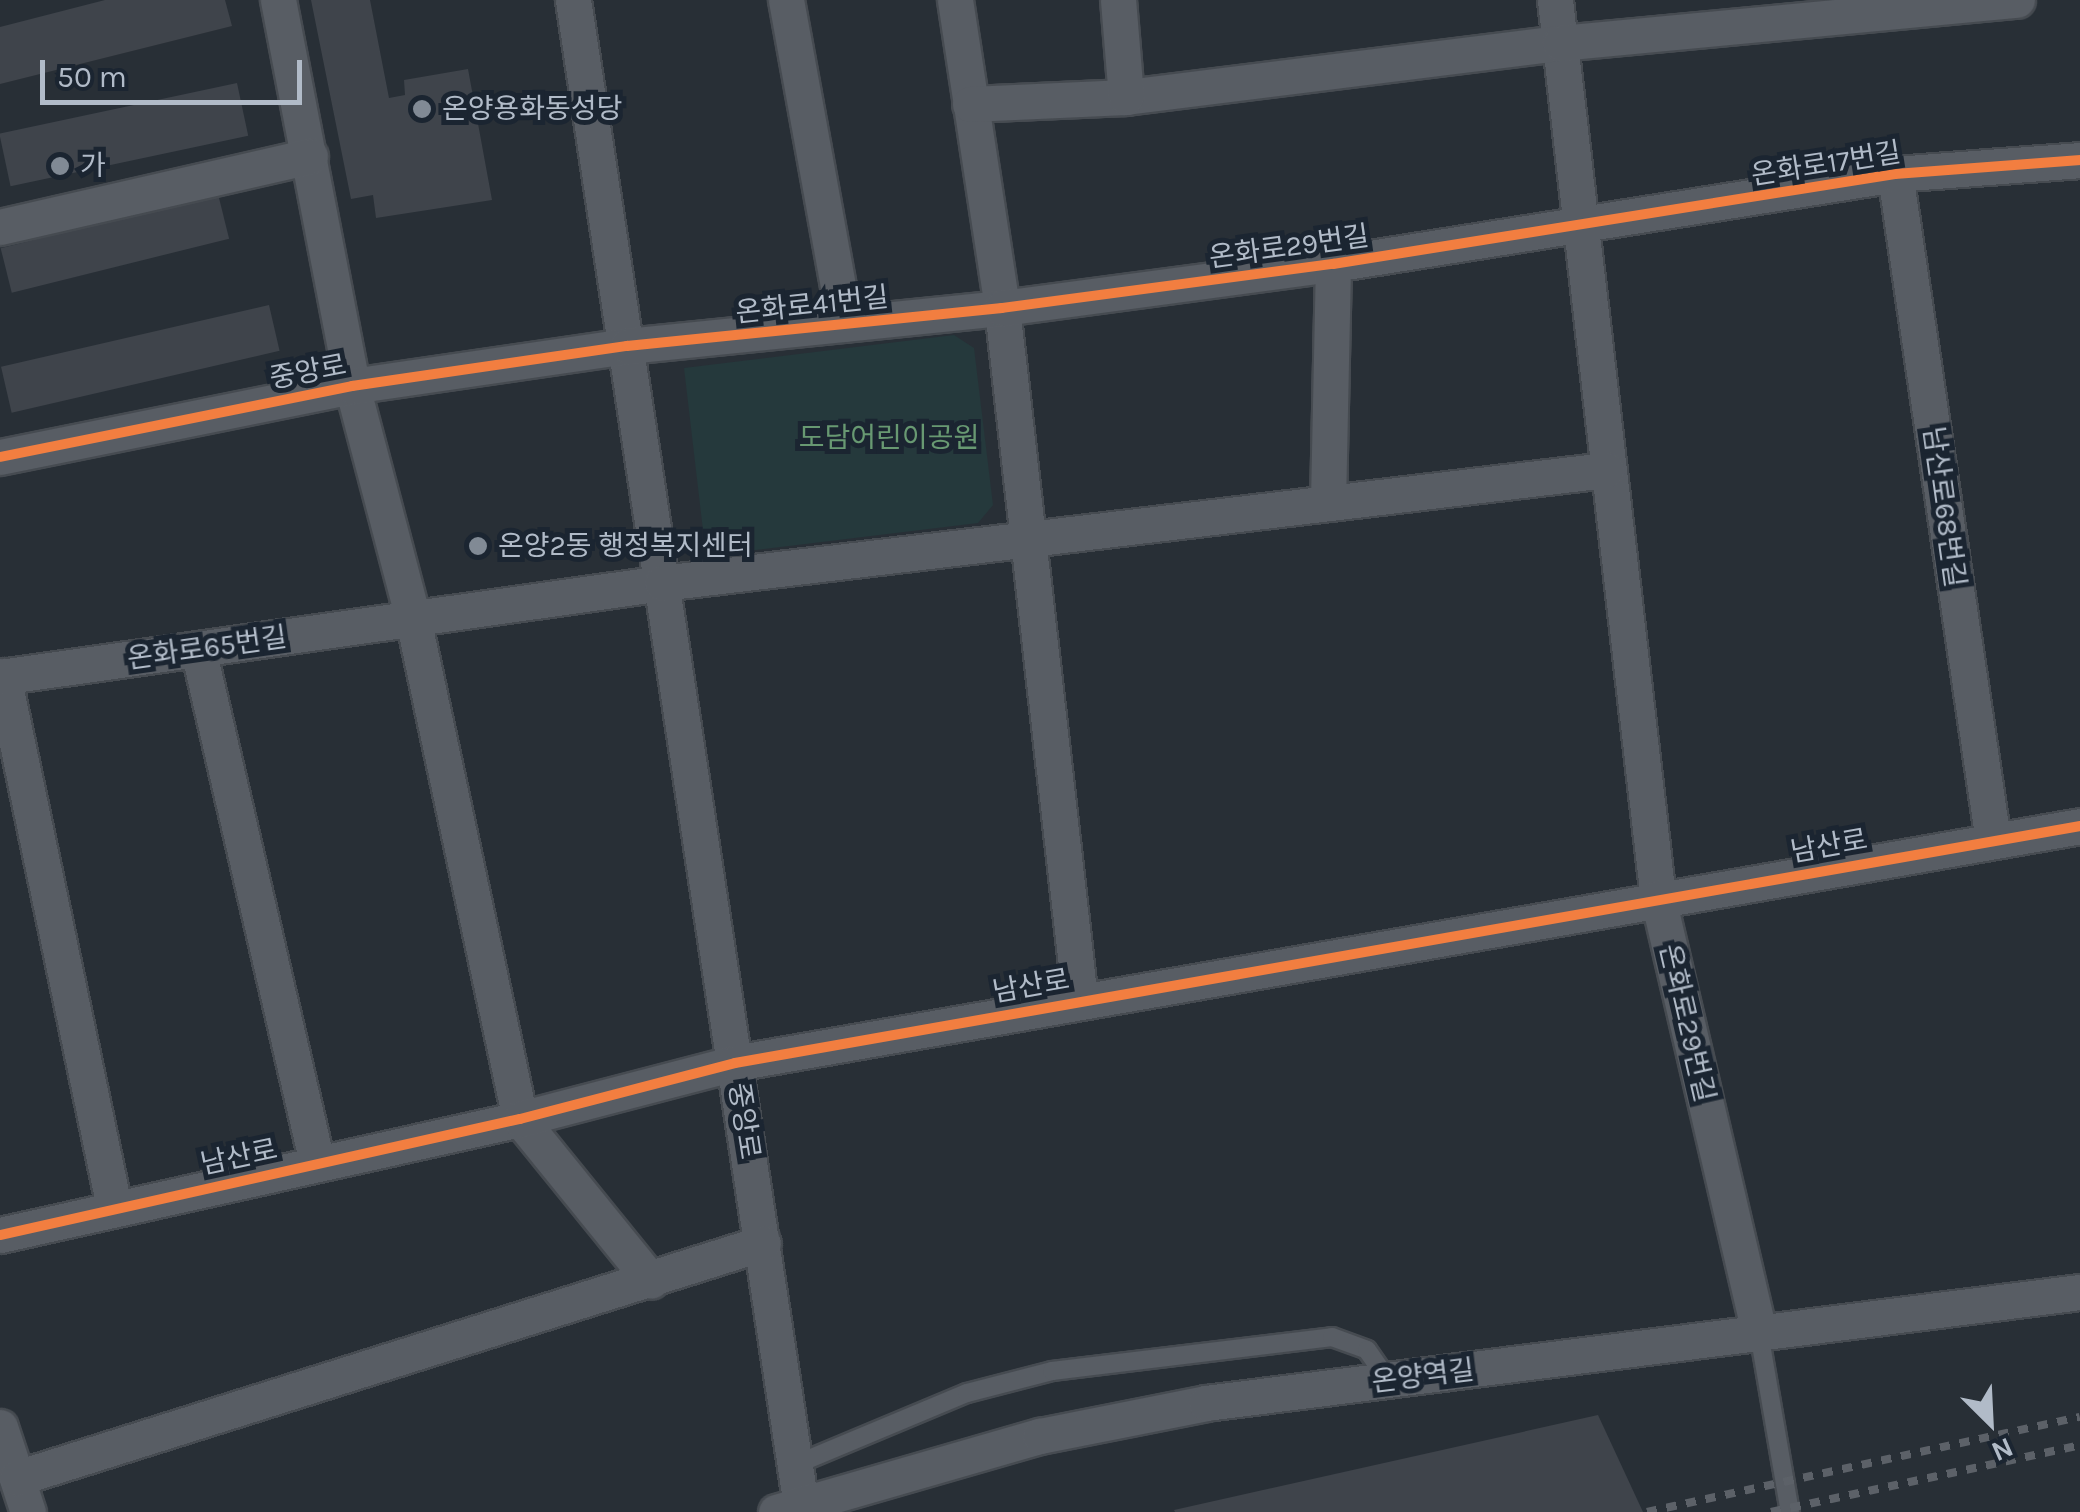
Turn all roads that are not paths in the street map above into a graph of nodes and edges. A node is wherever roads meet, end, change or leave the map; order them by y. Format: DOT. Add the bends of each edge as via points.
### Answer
graph roads {
  1 [pos="278,0"];
  2 [pos="573,0"];
  3 [pos="786,0"];
  4 [pos="956,0"];
  5 [pos="1118,0"];
  6 [pos="1555,0"];
  7 [pos="2017,0"];
  8 [pos="1560,42"];
  9 [pos="1126,96"];
  10 [pos="970,104"];
  11 [pos="310,156"];
  12 [pos="2080,160"];
  13 [pos="1895,174"];
  14 [pos="0,227"];
  15 [pos="1581,228"];
  16 [pos="1333,264"];
  17 [pos="1002,308"];
  18 [pos="845,324"];
  19 [pos="627,346"];
  20 [pos="352,386"];
  21 [pos="0,457"];
  22 [pos="1606,470"];
  23 [pos="1328,503"];
  24 [pos="1026,537"];
  25 [pos="662,583"];
  26 [pos="413,619"];
  27 [pos="198,649"];
  28 [pos="1,677"];
  29 [pos="2080,826"];
  30 [pos="1993,841"];
  31 [pos="1658,898"];
  32 [pos="1080,1000"];
  33 [pos="736,1063"];
  34 [pos="520,1119"];
  35 [pos="316,1163"];
  36 [pos="114,1207"];
  37 [pos="0,1235"];
  38 [pos="763,1242"];
  39 [pos="651,1281"];
  40 [pos="2080,1292"];
  41 [pos="1758,1333"];
  42 [pos="1388,1380"];
  43 [pos="0,1427"];
  44 [pos="796,1464"];
  45 [pos="17,1478"];
  46 [pos="794,1509"];
  47 [pos="28,1512"];
  48 [pos="1790,1512"];
  1 -- 11 [label="street"];
  2 -- 19 [label="street, 중앙로"];
  3 -- 18 [label="street, 온화로41번길"];
  4 -- 10 [label="street"];
  5 -- 9 [label="street"];
  6 -- 8 [label="street, 온화로29번길"];
  7 -- 8 [label="street"];
  8 -- 9 [label="street"];
  8 -- 15 [label="street, 온화로29번길"];
  9 -- 10 [label="street"];
  10 -- 17 [label="street"];
  11 -- 14 [label="street"];
  11 -- 20 [label="street"];
  12 -- 13 [label="street, 온화로17번길"];
  13 -- 15 [label="street, 온화로17번길"];
  13 -- 30 [label="street, 남산로68번길"];
  15 -- 16 [label="street, 온화로29번길"];
  15 -- 22 [label="street, 온화로29번길"];
  16 -- 17 [label="street, 온화로29번길"];
  16 -- 23 [label="street"];
  17 -- 18 [label="street, 온화로41번길"];
  17 -- 24 [label="street"];
  18 -- 19 [label="street, 온화로41번길"];
  19 -- 20 [label="street, 중앙로"];
  19 -- 25 [label="street, 중앙로"];
  20 -- 21 [label="street, 중앙로"];
  20 -- 26 [label="street"];
  22 -- 23 [label="street"];
  22 -- 31 [label="street, 온화로29번길"];
  23 -- 24 [label="street"];
  24 -- 25 [label="street"];
  24 -- 32 [label="street"];
  25 -- 26 [label="street, 온화로65번길"];
  25 -- 33 [label="street, 중앙로"];
  26 -- 27 [label="street, 온화로65번길"];
  26 -- 34 [label="street"];
  27 -- 28 [label="street, 온화로65번길"];
  27 -- 35 [label="street, 남산로"];
  28 -- 36 [label="street"];
  29 -- 30 [label="street, 남산로"];
  30 -- 31 [label="street, 남산로"];
  31 -- 32 [label="street, 남산로"];
  31 -- 41 [label="street, 온화로29번길"];
  32 -- 33 [label="street, 남산로"];
  33 -- 34 [label="street, 남산로"];
  33 -- 38 [label="street, 중앙로"];
  34 -- 35 [label="street, 남산로"];
  34 -- 39 [label="street"];
  35 -- 36 [label="street, 남산로"];
  36 -- 37 [label="street, 남산로"];
  38 -- 39 [label="street"];
  38 -- 44 [label="street, 중앙로"];
  39 -- 45 [label="street"];
  40 -- 41 [label="street, 온양역길"];
  41 -- 42 [label="street, 온양역길"];
  41 -- 48 [label="lane"];
  42 -- 44 [label="lane" via="1367,1350 1332,1337 1052,1371 967,1394"];
  42 -- 46 [label="street, 온양역길" via="1105,1422"];
  43 -- 45 [label="street"];
  44 -- 46 [label="street, 중앙로"];
  45 -- 47 [label="street"];
}
